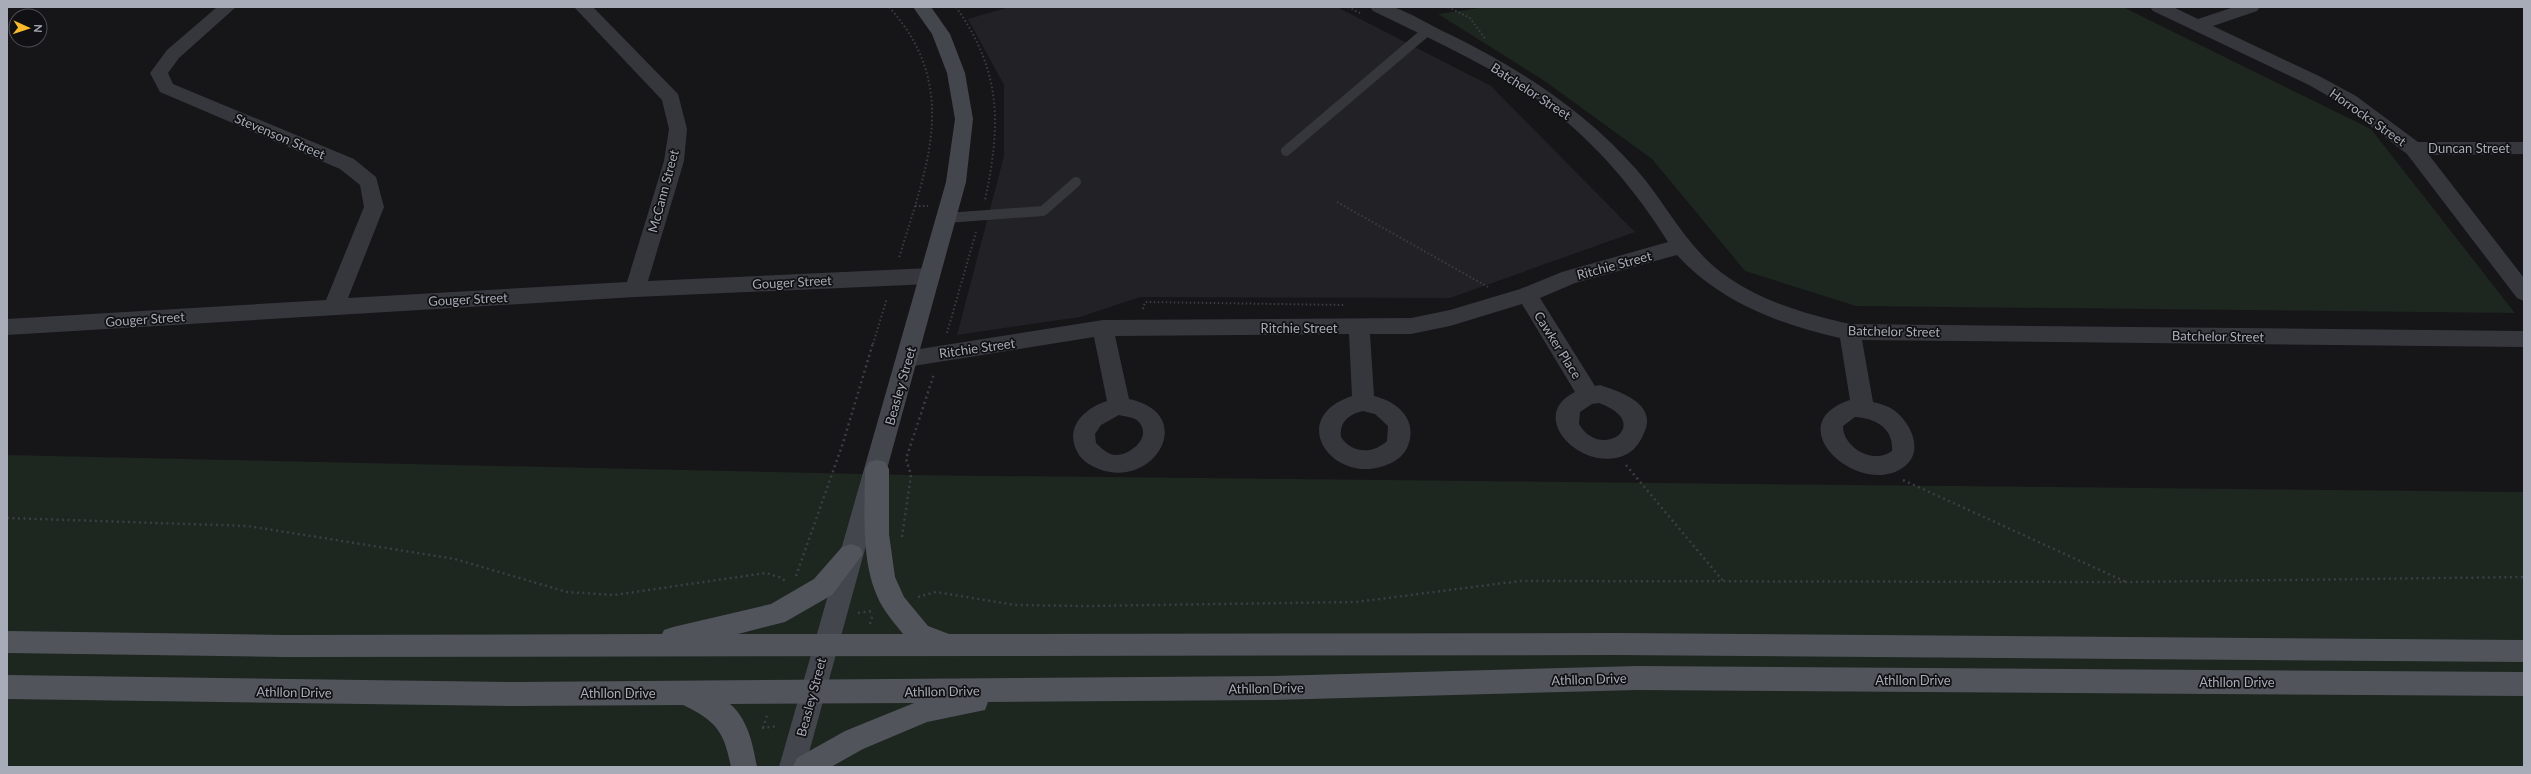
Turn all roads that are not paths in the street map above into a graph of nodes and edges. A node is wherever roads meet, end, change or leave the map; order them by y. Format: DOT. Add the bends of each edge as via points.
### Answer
graph roads {
  1 [pos="227,7"];
  2 [pos="583,7"];
  3 [pos="922,7"];
  4 [pos="2159,7"];
  5 [pos="2251,7"];
  6 [pos="1374,12"];
  7 [pos="2197,25"];
  8 [pos="1427,31"];
  9 [pos="2524,148"];
  10 [pos="2414,149"];
  11 [pos="1286,151"];
  12 [pos="1076,182"];
  13 [pos="946,218"];
  14 [pos="1682,246"];
  15 [pos="930,276"];
  16 [pos="635,289"];
  17 [pos="2524,293"];
  18 [pos="1527,295"];
  19 [pos="334,307"];
  20 [pos="7,327"];
  21 [pos="1359,327"];
  22 [pos="1102,328"];
  23 [pos="1850,332"];
  24 [pos="2524,339"];
  25 [pos="907,359"];
  26 [pos="1589,395"];
  27 [pos="1363,402"];
  28 [pos="1119,406"];
  29 [pos="1863,408"];
  30 [pos="877,469"];
  31 [pos="851,554"];
  32 [pos="7,642"];
  33 [pos="948,645"];
  34 [pos="825,646"];
  35 [pos="641,647"];
  36 [pos="2524,651"];
  37 [pos="2524,684"];
  38 [pos="7,687"];
  39 [pos="812,692"];
  40 [pos="1028,692"];
  41 [pos="686,693"];
  42 [pos="744,767"];
  43 [pos="792,767"];
  44 [pos="806,767"];
  1 -- 19 [label="street, Stevenson Street" via="173,54 159,73 166,88 347,164 369,182 374,207"];
  2 -- 16 [label="street, McCann Street" via="671,98 678,129 674,162"];
  3 -- 13 [label="main road, Beasley Street" via="941,34 956,73 964,119 956,182"];
  4 -- 7 [label="street, Horrocks Street"];
  5 -- 7 [label="street"];
  6 -- 8 [label="street, Batchelor Street"];
  7 -- 10 [label="street, Horrocks Street" via="2349,100"];
  8 -- 11 [label="lane"];
  8 -- 14 [label="street, Batchelor Street" via="1515,78 1573,118 1611,152 1659,212"];
  9 -- 10 [label="street, Duncan Street"];
  10 -- 17 [label="street, Horrocks Street"];
  12 -- 13 [label="lane" via="1043,211"];
  13 -- 15 [label="main road, Beasley Street"];
  14 -- 18 [label="street, Ritchie Street" via="1569,277"];
  14 -- 23 [label="street, Batchelor Street" via="1714,277 1759,304 1808,323"];
  15 -- 16 [label="street, Gouger Street"];
  15 -- 25 [label="main road, Beasley Street"];
  16 -- 19 [label="street, Gouger Street"];
  18 -- 21 [label="street, Ritchie Street" via="1450,318 1411,326"];
  18 -- 26 [label="street, Cawker Place"];
  19 -- 20 [label="street, Gouger Street"];
  21 -- 22 [label="street, Ritchie Street"];
  21 -- 27 [label="street"];
  22 -- 25 [label="street, Ritchie Street" via="943,346"];
  22 -- 28 [label="street"];
  23 -- 24 [label="street, Batchelor Street"];
  23 -- 29 [label="street"];
  25 -- 30 [label="main road, Beasley Street"];
  26 -- 26 [label="street, Cawker Place" via="1579,399 1570,409 1567,423 1571,432 1589,446 1613,450 1631,441 1637,425 1634,416 1621,401"];
  29 -- 29 [label="street" via="1842,411 1831,424 1831,433 1838,447 1850,458 1873,466 1896,461 1905,445 1903,435 1887,417"];
  30 -- 31 [label="main road, Beasley Street"];
  30 -- 33 [label="main road" via="877,534 883,577 894,604 920,635"];
  31 -- 34 [label="main road, Beasley Street"];
  31 -- 35 [label="main road" via="823,587 776,614"];
  32 -- 35 [label="main road"];
  33 -- 34 [label="main road"];
  33 -- 36 [label="main road" via="1609,644"];
  34 -- 35 [label="main road"];
  34 -- 39 [label="main road, Beasley Street"];
  37 -- 40 [label="main road, Athllon Drive" via="1637,678"];
  38 -- 41 [label="main road, Athllon Drive" via="269,692"];
  39 -- 40 [label="main road, Athllon Drive"];
  39 -- 41 [label="main road, Athllon Drive"];
  39 -- 43 [label="main road, Beasley Street"];
  40 -- 44 [label="main road" via="926,710 854,740"];
  41 -- 42 [label="main road" via="716,707 731,723 739,738"];
}
